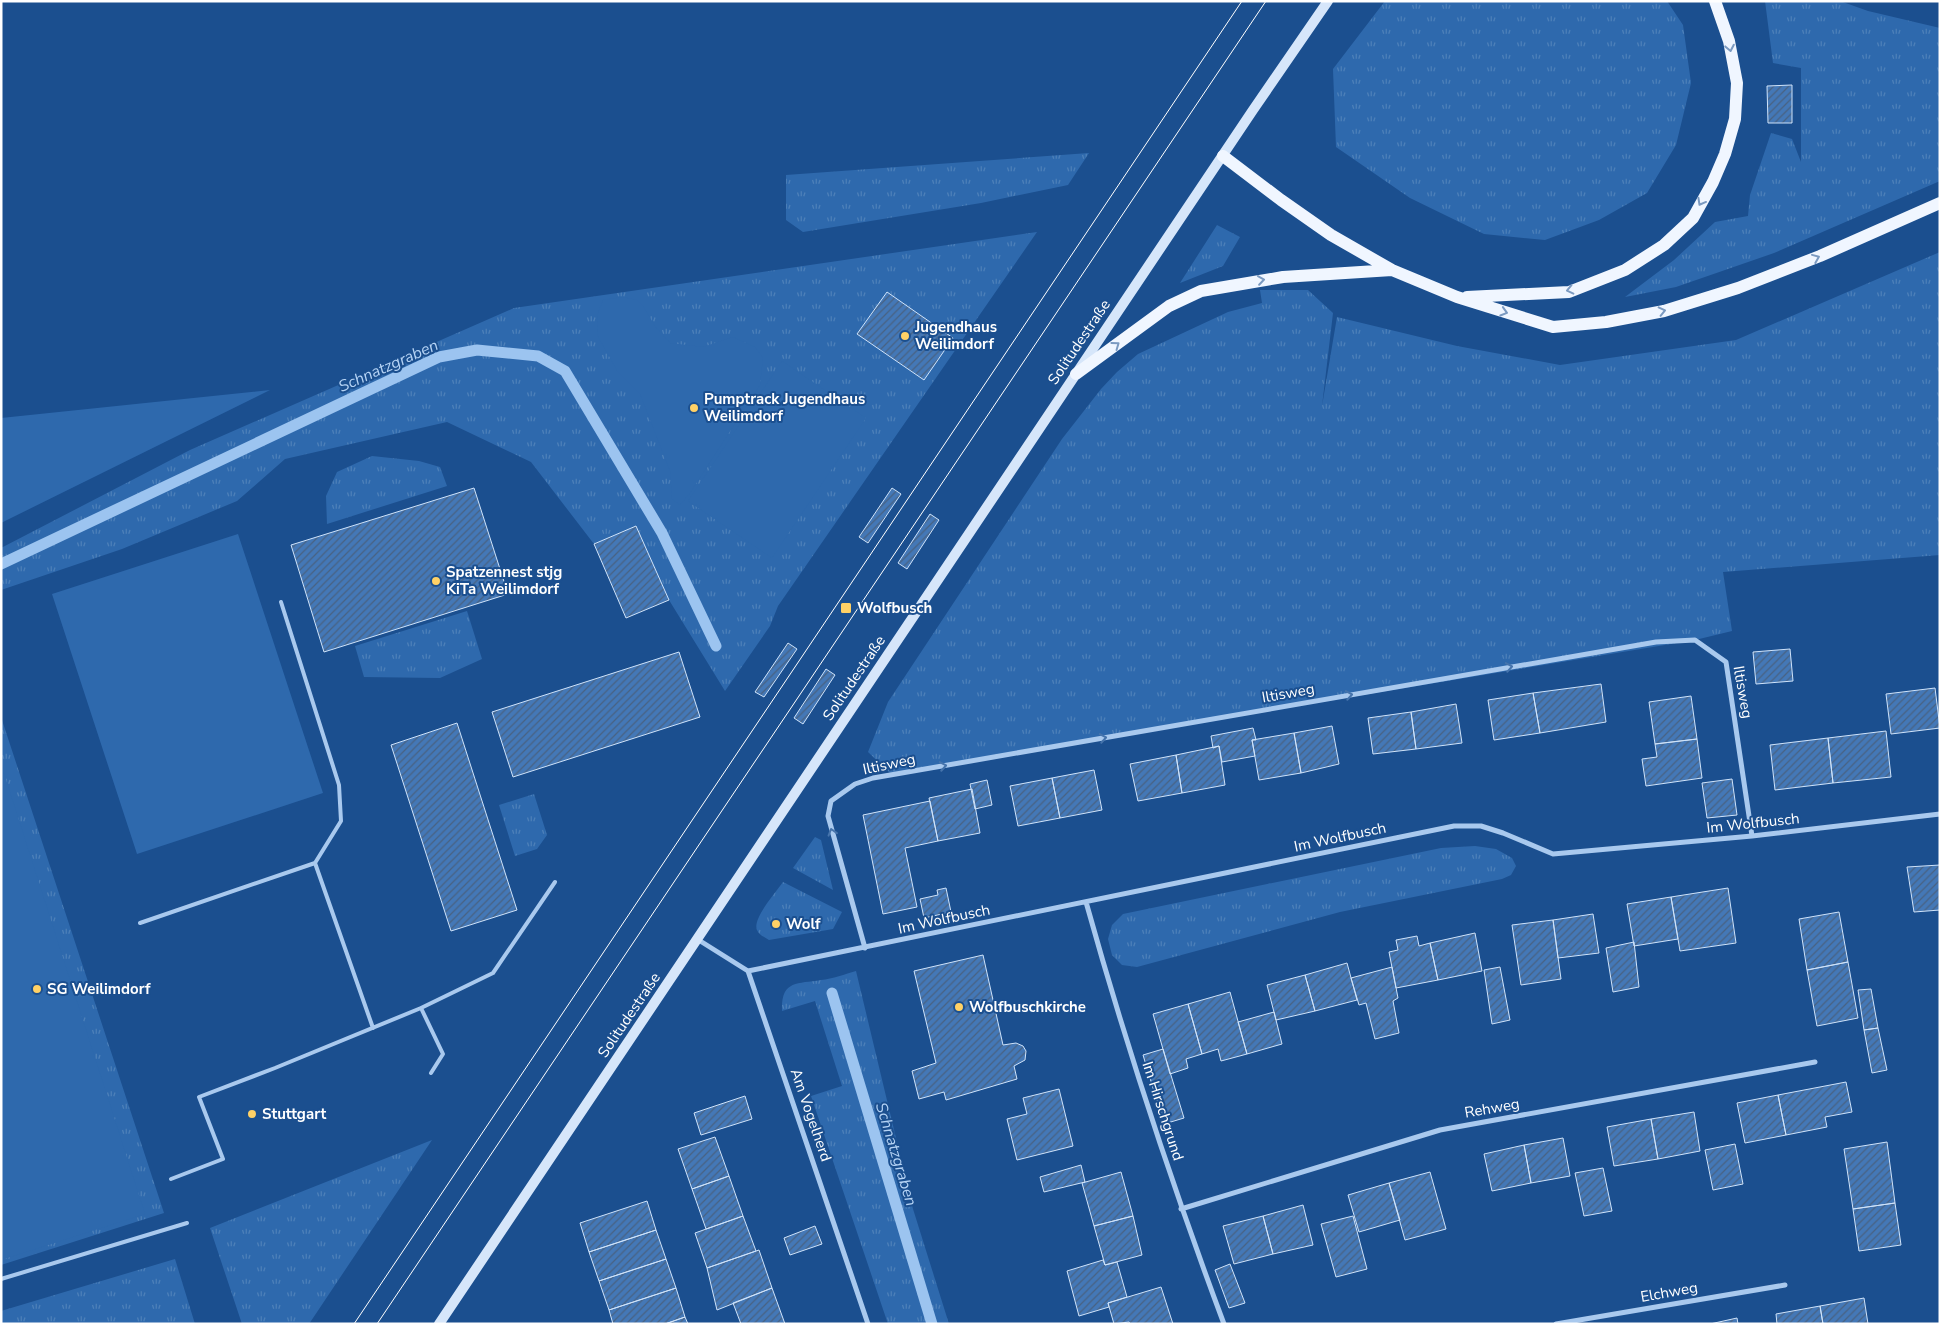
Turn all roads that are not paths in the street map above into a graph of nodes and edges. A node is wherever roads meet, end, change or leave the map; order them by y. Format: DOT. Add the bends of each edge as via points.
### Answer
graph roads {
  1 [pos="1328,1"];
  2 [pos="1716,1"];
  3 [pos="1223,156"];
  4 [pos="1940,203"];
  5 [pos="1392,270"];
  6 [pos="1457,297"];
  7 [pos="1076,374"];
  8 [pos="281,602"];
  9 [pos="1940,814"];
  10 [pos="1752,836"];
  11 [pos="315,863"];
  12 [pos="555,882"];
  13 [pos="1086,902"];
  14 [pos="140,923"];
  15 [pos="697,939"];
  16 [pos="865,948"];
  17 [pos="748,971"];
  18 [pos="421,1008"];
  19 [pos="373,1028"];
  20 [pos="1814,1062"];
  21 [pos="431,1073"];
  22 [pos="171,1179"];
  23 [pos="1181,1209"];
  24 [pos="187,1223"];
  25 [pos="1,1279"];
  26 [pos="1785,1285"];
  27 [pos="439,1324"];
  28 [pos="868,1324"];
  29 [pos="1224,1324"];
  30 [pos="1556,1324"];
  1 -- 3 [label="main road, Solitudestraße"];
  2 -- 6 [label="main road, one-way" via="1729,41 1737,83 1736,119 1713,182 1693,218 1664,246 1624,270 1569,292"];
  3 -- 5 [label="main road" via="1331,235"];
  3 -- 7 [label="main road, Solitudestraße"];
  6 -- 4 [label="main road, one-way" via="1553,327 1606,322 1664,311 1738,288 1820,256"];
  5 -- 6 [label="main road"];
  7 -- 5 [label="main road, one-way" via="1169,306 1201,291 1283,277"];
  7 -- 15 [label="main road, Solitudestraße"];
  8 -- 11 [label="lane" via="339,785 341,821"];
  9 -- 10 [label="street, Im Wolfbusch"];
  10 -- 13 [label="street, Im Wolfbusch" via="1552,854 1481,826 1454,826"];
  16 -- 10 [label="street, Iltisweg, one-way" via="828,816 831,800 855,784 873,778 1656,642 1694,640 1726,662"];
  11 -- 14 [label="lane"];
  11 -- 19 [label="lane"];
  12 -- 18 [label="lane" via="493,973"];
  13 -- 16 [label="street, Im Wolfbusch"];
  13 -- 23 [label="street, Im Hirschgrund"];
  15 -- 17 [label="street"];
  15 -- 27 [label="main road, Solitudestraße"];
  16 -- 17 [label="street, Im Wolfbusch"];
  17 -- 28 [label="street, Am Vogelherd"];
  18 -- 19 [label="lane"];
  18 -- 21 [label="lane" via="443,1054"];
  19 -- 22 [label="lane" via="199,1097 223,1159"];
  20 -- 23 [label="street, Rehweg" via="1440,1130"];
  23 -- 29 [label="street, Im Hirschgrund"];
  24 -- 25 [label="lane"];
  26 -- 30 [label="street, Elchweg"];
}
